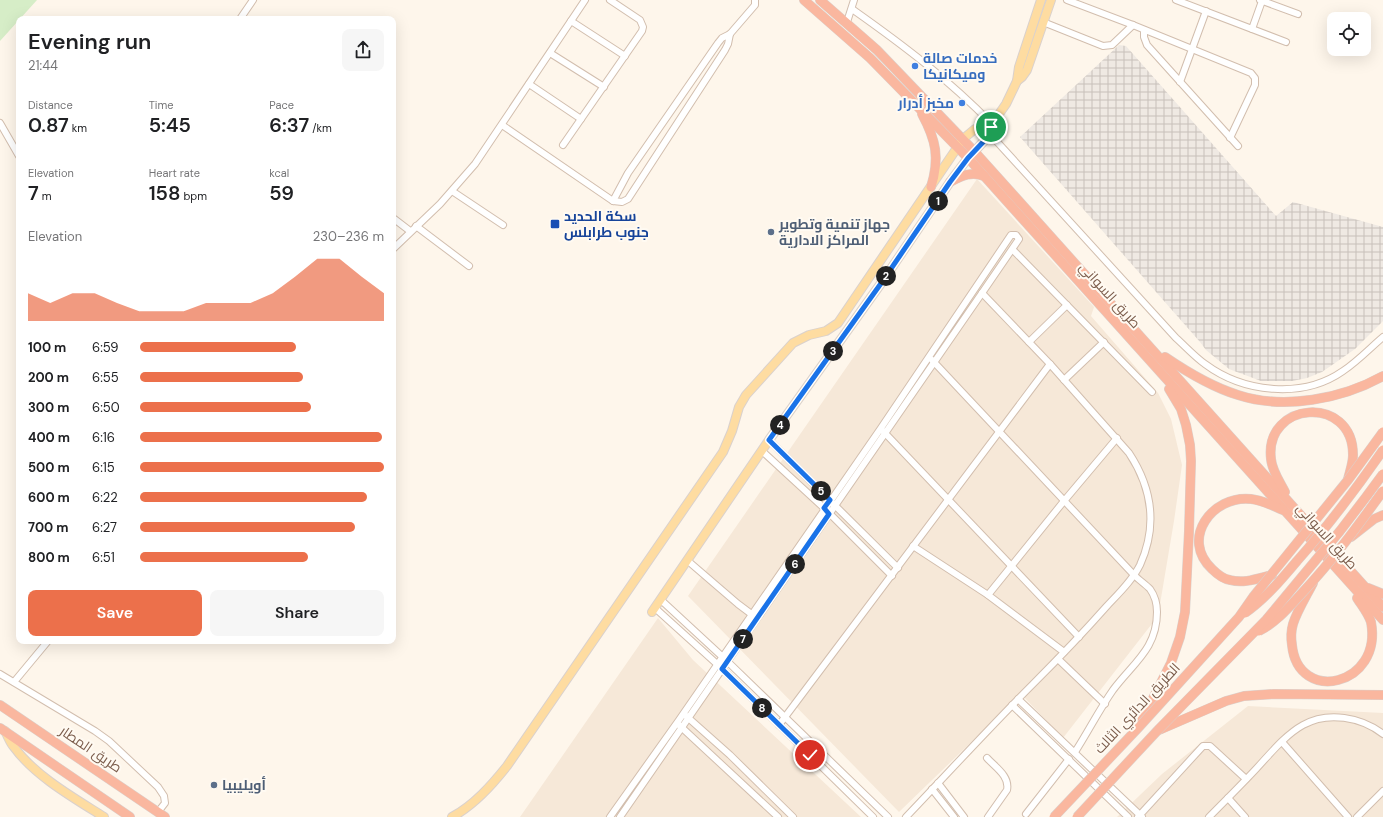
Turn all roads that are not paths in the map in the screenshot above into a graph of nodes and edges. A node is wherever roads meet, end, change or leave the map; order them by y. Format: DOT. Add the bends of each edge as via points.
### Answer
graph roads {
  1 [pos="253,0"];
  2 [pos="585,0"];
  3 [pos="610,0"];
  4 [pos="755,0"];
  5 [pos="804,0"];
  6 [pos="820,0"];
  7 [pos="854,0"];
  8 [pos="1041,0"];
  9 [pos="1051,0"];
  10 [pos="1066,0"];
  11 [pos="1176,0"];
  12 [pos="1261,0"];
  13 [pos="832,10"];
  14 [pos="852,10"];
  15 [pos="1206,11"];
  16 [pos="1298,14"];
  17 [pos="242,16"];
  18 [pos="825,17"];
  19 [pos="571,21"];
  20 [pos="847,22"];
  21 [pos="1043,22"];
  22 [pos="1133,25"];
  23 [pos="1252,29"];
  24 [pos="1144,30"];
  25 [pos="730,34"];
  26 [pos="1286,42"];
  27 [pos="1192,49"];
  28 [pos="550,53"];
  29 [pos="625,56"];
  30 [pos="1017,81"];
  31 [pos="1180,82"];
  32 [pos="529,84"];
  33 [pos="604,87"];
  34 [pos="917,104"];
  35 [pos="581,119"];
  36 [pos="0,123"];
  37 [pos="992,124"];
  38 [pos="502,125"];
  39 [pos="989,133"];
  40 [pos="1230,138"];
  41 [pos="960,143"];
  42 [pos="563,145"];
  43 [pos="1238,146"];
  44 [pos="16,151"];
  45 [pos="971,154"];
  46 [pos="984,176"];
  47 [pos="950,182"];
  48 [pos="931,187"];
  49 [pos="452,191"];
  50 [pos="613,201"];
  51 [pos="396,220"];
  52 [pos="416,226"];
  53 [pos="503,226"];
  54 [pos="410,232"];
  55 [pos="396,246"];
  56 [pos="1013,250"];
  57 [pos="469,266"];
  58 [pos="873,273"];
  59 [pos="882,282"];
  60 [pos="982,293"];
  61 [pos="1067,305"];
  62 [pos="1383,337"];
  63 [pos="1029,342"];
  64 [pos="1104,342"];
  65 [pos="1154,351"];
  66 [pos="930,357"];
  67 [pos="1146,357"];
  68 [pos="934,362"];
  69 [pos="1050,364"];
  70 [pos="1383,376"];
  71 [pos="1064,380"];
  72 [pos="1152,392"];
  73 [pos="881,428"];
  74 [pos="999,432"];
  75 [pos="1383,432"];
  76 [pos="886,433"];
  77 [pos="1117,438"];
  78 [pos="769,440"];
  79 [pos="1383,450"];
  80 [pos="762,451"];
  81 [pos="1383,474"];
  82 [pos="1348,480"];
  83 [pos="1383,491"];
  84 [pos="830,500"];
  85 [pos="949,500"];
  86 [pos="1064,501"];
  87 [pos="835,505"];
  88 [pos="824,508"];
  89 [pos="1288,508"];
  90 [pos="829,514"];
  91 [pos="1383,514"];
  92 [pos="1350,538"];
  93 [pos="913,546"];
  94 [pos="688,561"];
  95 [pos="1012,566"];
  96 [pos="1334,566"];
  97 [pos="898,568"];
  98 [pos="1134,575"];
  99 [pos="1272,575"];
  100 [pos="892,576"];
  101 [pos="1314,580"];
  102 [pos="1364,586"];
  103 [pos="1383,594"];
  104 [pos="988,596"];
  105 [pos="661,600"];
  106 [pos="1383,607"];
  107 [pos="654,610"];
  108 [pos="755,616"];
  109 [pos="1239,617"];
  110 [pos="1383,620"];
  111 [pos="1252,635"];
  112 [pos="1079,637"];
  113 [pos="46,644"];
  114 [pos="1064,652"];
  115 [pos="1058,658"];
  116 [pos="725,659"];
  117 [pos="720,666"];
  118 [pos="0,674"];
  119 [pos="14,682"];
  120 [pos="1383,695"];
  121 [pos="1018,699"];
  122 [pos="1104,704"];
  123 [pos="0,705"];
  124 [pos="1012,705"];
  125 [pos="686,715"];
  126 [pos="785,717"];
  127 [pos="679,725"];
  128 [pos="779,725"];
  129 [pos="1139,727"];
  130 [pos="2,729"];
  131 [pos="1158,730"];
  132 [pos="1383,734"];
  133 [pos="1282,742"];
  134 [pos="1075,752"];
  135 [pos="987,758"];
  136 [pos="1069,759"];
  137 [pos="1246,779"];
  138 [pos="938,783"];
  139 [pos="932,789"];
  140 [pos="1383,791"];
  141 [pos="1228,798"];
  142 [pos="162,814"];
  143 [pos="1026,814"];
  144 [pos="1140,816"];
  145 [pos="104,817"];
  146 [pos="130,817"];
  147 [pos="452,817"];
  148 [pos="611,817"];
  149 [pos="620,817"];
  150 [pos="778,817"];
  151 [pos="793,817"];
  152 [pos="873,817"];
  153 [pos="888,817"];
  154 [pos="906,817"];
  155 [pos="954,817"];
  156 [pos="964,817"];
  157 [pos="988,817"];
  158 [pos="1054,817"];
  159 [pos="1077,817"];
  160 [pos="1128,817"];
  161 [pos="1210,817"];
  162 [pos="1245,817"];
  163 [pos="1348,817"];
  164 [pos="1357,817"];
  1 -- 17 [label="street"];
  2 -- 19 [label="street"];
  3 -- 29 [label="street" via="640,20 643,27"];
  4 -- 25 [label="street" via="755,5"];
  5 -- 18 [label="highway, طريق السواني"];
  6 -- 13 [label="highway, طريق السواني"];
  7 -- 14 [label="street"];
  8 -- 30 [label="main road" via="1019,67"];
  9 -- 21 [label="main road"];
  10 -- 22 [label="street"];
  11 -- 15 [label="street"];
  12 -- 16 [label="street"];
  12 -- 23 [label="street"];
  13 -- 18 [label="highway"];
  13 -- 20 [label="highway, طريق السواني"];
  14 -- 20 [label="street"];
  14 -- 37 [label="street" via="899,42 941,76"];
  15 -- 23 [label="street"];
  15 -- 27 [label="street"];
  18 -- 34 [label="highway, طريق السواني"];
  19 -- 28 [label="street"];
  19 -- 29 [label="street"];
  20 -- 41 [label="highway, طريق السواني" via="902,74"];
  21 -- 22 [label="street" via="1103,46 1112,45"];
  21 -- 30 [label="main road" via="1027,70"];
  22 -- 24 [label="street"];
  23 -- 26 [label="street"];
  24 -- 27 [label="street"];
  24 -- 31 [label="street" via="1146,45"];
  25 -- 50 [label="street" via="718,43 628,173"];
  25 -- 50 [label="street" via="725,50 628,199 622,202"];
  27 -- 31 [label="street"];
  27 -- 40 [label="street" via="1251,73 1255,78 1255,85"];
  28 -- 32 [label="street"];
  28 -- 33 [label="street"];
  29 -- 33 [label="street"];
  30 -- 37 [label="main road" via="1006,104"];
  31 -- 40 [label="street"];
  32 -- 35 [label="street"];
  32 -- 38 [label="street"];
  33 -- 35 [label="street"];
  34 -- 41 [label="highway, طريق السواني"];
  34 -- 48 [label="highway" via="934,140 936,165"];
  35 -- 42 [label="street"];
  36 -- 44 [label="street"];
  37 -- 39 [label="main road"];
  37 -- 41 [label="main road" via="975,129"];
  38 -- 49 [label="street" via="475,164"];
  38 -- 50 [label="street"];
  39 -- 45 [label="main road" via="984,142"];
  39 -- 62 [label="street" via="1176,338 1204,364 1221,374 1268,388 1289,390 1309,386 1344,371"];
  40 -- 43 [label="street"];
  41 -- 45 [label="highway, طريق السواني"];
  41 -- 48 [label="main road"];
  45 -- 46 [label="highway, طريق السواني"];
  45 -- 47 [label="main road"];
  45 -- 65 [label="highway, طريق السواني"];
  46 -- 47 [label="highway" via="967,174"];
  46 -- 67 [label="highway, طريق السواني"];
  47 -- 59 [label="main road"];
  48 -- 58 [label="main road"];
  49 -- 52 [label="street"];
  49 -- 53 [label="street"];
  51 -- 54 [label="street"];
  52 -- 54 [label="street"];
  52 -- 57 [label="street"];
  54 -- 55 [label="street"];
  56 -- 60 [label="street"];
  56 -- 61 [label="street"];
  56 -- 66 [label="street" via="1019,239 1014,234"];
  58 -- 59 [label="main road"];
  58 -- 147 [label="main road" via="838,323 826,331 809,335 793,343 746,395 722,452 507,766 484,793"];
  59 -- 78 [label="main road"];
  60 -- 63 [label="street"];
  60 -- 68 [label="street"];
  61 -- 63 [label="street"];
  61 -- 64 [label="street"];
  63 -- 69 [label="street"];
  64 -- 71 [label="street"];
  64 -- 72 [label="street"];
  65 -- 70 [label="highway" via="1210,383 1238,395 1263,401 1313,400 1355,390"];
  65 -- 89 [label="highway, طريق السواني"];
  66 -- 68 [label="street"];
  66 -- 73 [label="street"];
  67 -- 89 [label="highway, طريق السواني"];
  67 -- 129 [label="highway, bridge" via="1181,408 1189,438 1191,461 1183,625 1174,656"];
  68 -- 74 [label="street"];
  68 -- 76 [label="street"];
  69 -- 71 [label="street"];
  69 -- 74 [label="street"];
  71 -- 77 [label="street"];
  73 -- 76 [label="street"];
  73 -- 84 [label="street"];
  74 -- 85 [label="street"];
  74 -- 86 [label="street"];
  75 -- 82 [label="highway, الطريق الدائري الثالث, bridge"];
  76 -- 85 [label="street"];
  76 -- 87 [label="street"];
  77 -- 86 [label="street"];
  77 -- 98 [label="street" via="1139,468 1149,499 1149,534"];
  78 -- 80 [label="main road"];
  78 -- 84 [label="street"];
  79 -- 109 [label="highway, الطريق الدائري الثالث, bridge" via="1345,503 1305,552 1269,592"];
  80 -- 88 [label="street"];
  80 -- 94 [label="main road"];
  81 -- 111 [label="highway, bridge" via="1340,531"];
  82 -- 89 [label="highway" via="1352,466 1352,445 1350,435 1344,426 1326,414 1310,412 1294,415 1278,429 1271,449 1271,460"];
  82 -- 99 [label="highway, الطريق الدائري الثالث, bridge"];
  83 -- 92 [label="highway, bridge"];
  84 -- 87 [label="street"];
  84 -- 88 [label="street"];
  85 -- 93 [label="street"];
  85 -- 95 [label="street"];
  86 -- 95 [label="street"];
  86 -- 98 [label="street"];
  87 -- 90 [label="street"];
  87 -- 97 [label="street"];
  88 -- 90 [label="street"];
  88 -- 108 [label="street"];
  89 -- 96 [label="highway, طريق السواني"];
  89 -- 99 [label="highway" via="1252,499 1232,501 1209,514 1200,534 1203,557 1224,578 1246,581"];
  89 -- 102 [label="highway, طريق السواني"];
  90 -- 100 [label="street"];
  90 -- 108 [label="street"];
  91 -- 92 [label="highway"];
  92 -- 101 [label="highway, bridge"];
  93 -- 97 [label="street"];
  93 -- 104 [label="street"];
  94 -- 105 [label="main road"];
  94 -- 108 [label="street"];
  95 -- 104 [label="street"];
  95 -- 112 [label="street"];
  96 -- 101 [label="highway" via="1367,614 1373,629 1373,646 1369,661 1359,673 1346,680 1327,681 1315,678 1304,671 1294,656 1293,624"];
  96 -- 110 [label="highway, طريق السواني"];
  97 -- 100 [label="street"];
  98 -- 112 [label="street"];
  98 -- 122 [label="street" via="1155,597 1156,629 1147,649"];
  99 -- 109 [label="highway, الطريق الدائري الثالث, bridge"];
  100 -- 126 [label="street"];
  101 -- 111 [label="highway, bridge" via="1276,621"];
  102 -- 103 [label="highway"];
  102 -- 106 [label="highway, طريق السواني"];
  104 -- 114 [label="street"];
  105 -- 107 [label="main road"];
  105 -- 116 [label="street"];
  107 -- 117 [label="street"];
  108 -- 116 [label="street"];
  109 -- 129 [label="highway, الطريق الدائري الثالث, bridge"];
  111 -- 131 [label="highway, bridge"];
  112 -- 114 [label="street"];
  113 -- 119 [label="street"];
  114 -- 115 [label="street"];
  115 -- 121 [label="street"];
  115 -- 122 [label="street"];
  116 -- 117 [label="street"];
  116 -- 126 [label="street"];
  117 -- 125 [label="street"];
  117 -- 128 [label="street"];
  118 -- 119 [label="street"];
  119 -- 142 [label="street" via="115,746 158,787 164,796"];
  120 -- 131 [label="highway" via="1244,696"];
  121 -- 124 [label="street"];
  121 -- 134 [label="street"];
  122 -- 134 [label="street"];
  123 -- 142 [label="highway, طريق المطار"];
  124 -- 136 [label="street"];
  124 -- 138 [label="street"];
  125 -- 127 [label="street"];
  125 -- 151 [label="street"];
  126 -- 128 [label="street"];
  126 -- 153 [label="street"];
  127 -- 148 [label="street"];
  127 -- 149 [label="street"];
  127 -- 150 [label="street"];
  128 -- 152 [label="street"];
  129 -- 158 [label="highway, الطريق الدائري الثالث, bridge"];
  130 -- 145 [label="main road" via="13,746 36,770"];
  130 -- 146 [label="highway"];
  131 -- 159 [label="highway, bridge"];
  132 -- 133 [label="street" via="1360,721 1330,718 1302,726"];
  133 -- 137 [label="street"];
  133 -- 163 [label="street"];
  134 -- 144 [label="street"];
  135 -- 157 [label="street" via="1005,776 1008,785"];
  136 -- 143 [label="street"];
  136 -- 160 [label="street"];
  137 -- 141 [label="street"];
  137 -- 144 [label="street" via="1210,746 1203,746"];
  138 -- 139 [label="street"];
  138 -- 156 [label="street"];
  139 -- 154 [label="street"];
  139 -- 155 [label="street"];
  140 -- 164 [label="street"];
  141 -- 161 [label="street"];
  141 -- 162 [label="street"];
}
